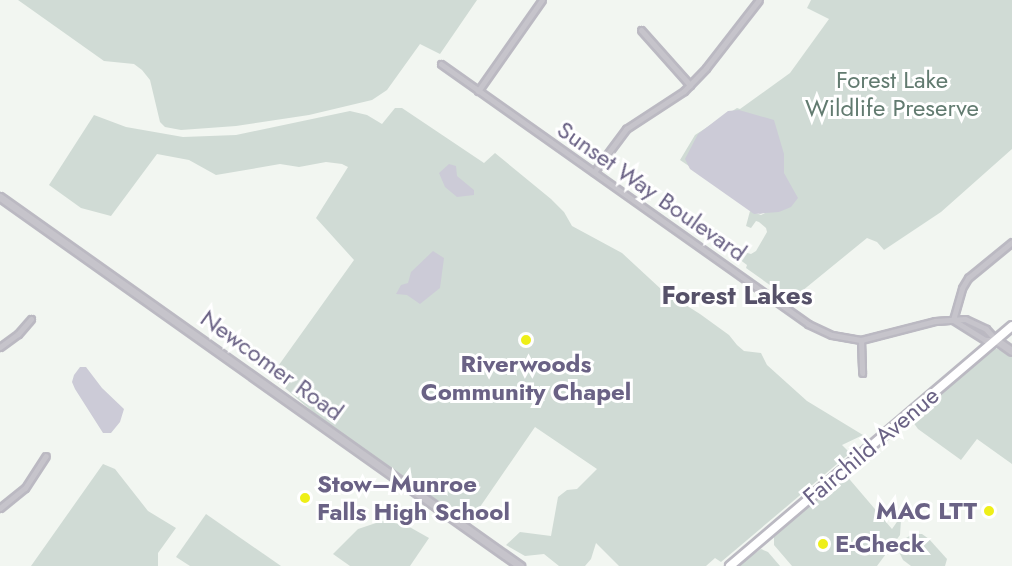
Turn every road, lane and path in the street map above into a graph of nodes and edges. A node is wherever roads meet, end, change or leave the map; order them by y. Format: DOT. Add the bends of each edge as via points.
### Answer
graph roads {
  1 [pos="542,0"];
  2 [pos="759,0"];
  3 [pos="641,30"];
  4 [pos="441,64"];
  5 [pos="690,85"];
  6 [pos="478,91"];
  7 [pos="594,172"];
  8 [pos="0,197"];
  9 [pos="1012,242"];
  10 [pos="31,319"];
  11 [pos="953,320"];
  12 [pos="1012,326"];
  13 [pos="861,340"];
  14 [pos="996,340"];
  15 [pos="0,347"];
  16 [pos="1012,351"];
  17 [pos="862,373"];
  18 [pos="46,456"];
  19 [pos="0,508"];
  20 [pos="520,566"];
  21 [pos="730,566"];
  1 -- 6 [label="street"];
  2 -- 5 [label="street"];
  3 -- 5 [label="street"];
  4 -- 6 [label="street, Sunset Way Boulevard"];
  5 -- 7 [label="street" via="626,129"];
  6 -- 7 [label="street, Sunset Way Boulevard"];
  7 -- 13 [label="street, Sunset Way Boulevard" via="808,324 832,335"];
  8 -- 20 [label="street, Newcomer Road"];
  9 -- 11 [label="street" via="968,278"];
  10 -- 15 [label="street"];
  11 -- 13 [label="street, Sunset Way Boulevard"];
  11 -- 14 [label="street" via="985,340"];
  12 -- 14 [label="main road, Fairchild Avenue"];
  13 -- 17 [label="street"];
  14 -- 16 [label="street"];
  14 -- 21 [label="main road, Fairchild Avenue"];
  18 -- 19 [label="street" via="25,488"];
}
